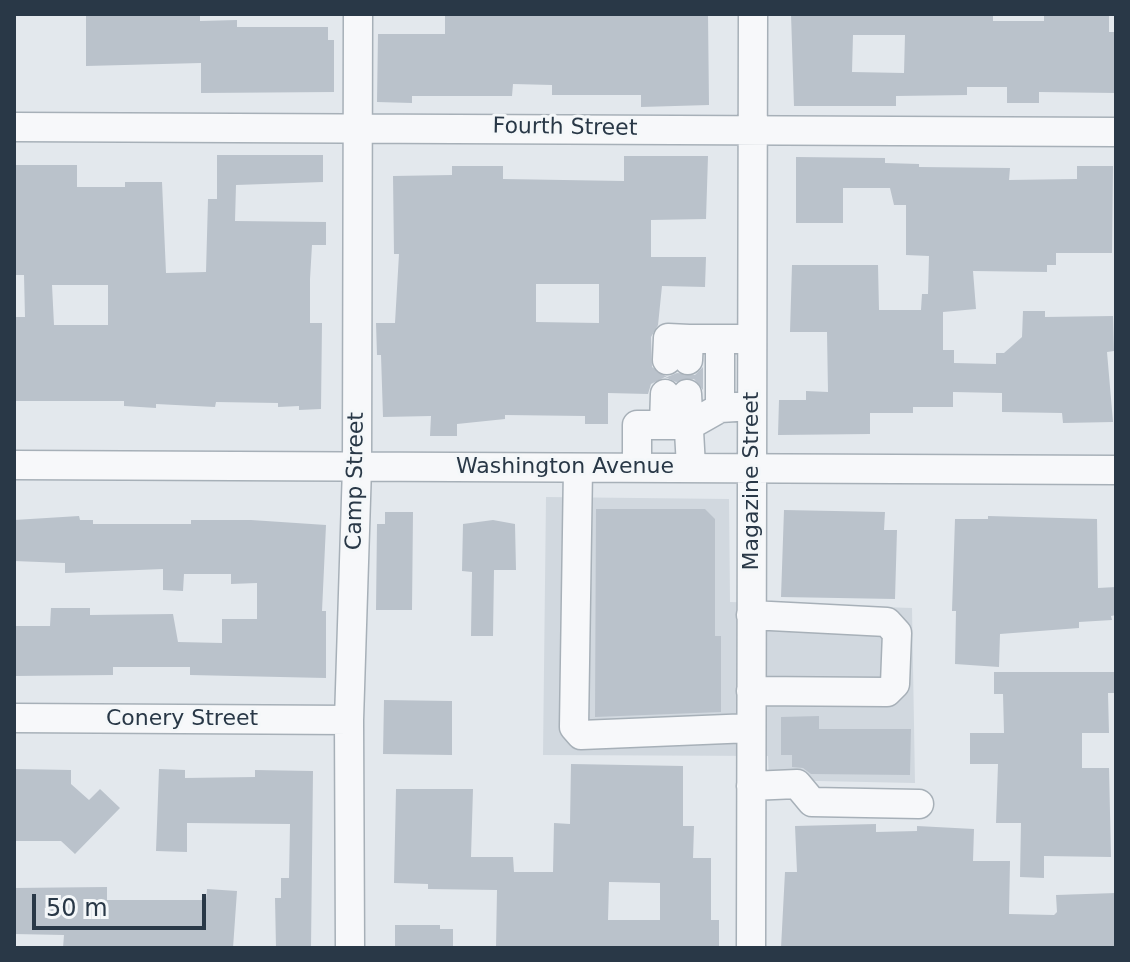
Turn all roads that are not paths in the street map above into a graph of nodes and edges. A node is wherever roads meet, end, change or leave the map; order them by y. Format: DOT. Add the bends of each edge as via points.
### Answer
graph roads {
  1 [pos="358,14"];
  2 [pos="753,14"];
  3 [pos="14,127"];
  4 [pos="358,127"];
  5 [pos="752,131"];
  6 [pos="1116,132"];
  7 [pos="720,339"];
  8 [pos="752,339"];
  9 [pos="681,353"];
  10 [pos="676,394"];
  11 [pos="752,406"];
  12 [pos="720,408"];
  13 [pos="677,425"];
  14 [pos="14,465"];
  15 [pos="357,467"];
  16 [pos="637,467"];
  17 [pos="691,467"];
  18 [pos="578,468"];
  19 [pos="752,469"];
  20 [pos="1116,470"];
  21 [pos="751,615"];
  22 [pos="751,691"];
  23 [pos="14,718"];
  24 [pos="349,720"];
  25 [pos="751,728"];
  26 [pos="751,786"];
  27 [pos="919,804"];
  28 [pos="350,948"];
  29 [pos="751,948"];
  1 -- 4 [label="street, Camp Street"];
  2 -- 5 [label="street, Magazine Street"];
  3 -- 4 [label="street, Fourth Street"];
  4 -- 5 [label="street, Fourth Street"];
  4 -- 15 [label="street, Camp Street"];
  5 -- 6 [label="street, Fourth Street"];
  5 -- 8 [label="street, Magazine Street"];
  7 -- 8 [label="street"];
  7 -- 9 [label="street"];
  7 -- 12 [label="street"];
  8 -- 11 [label="street, Magazine Street"];
  10 -- 13 [label="street"];
  11 -- 12 [label="street"];
  11 -- 19 [label="street, Magazine Street"];
  12 -- 13 [label="street"];
  13 -- 16 [label="street" via="637,425"];
  13 -- 17 [label="street"];
  14 -- 15 [label="street, Washington Avenue"];
  15 -- 18 [label="street, Washington Avenue"];
  15 -- 24 [label="street, Camp Street"];
  16 -- 17 [label="street, Washington Avenue"];
  16 -- 18 [label="street, Washington Avenue"];
  17 -- 19 [label="street, Washington Avenue"];
  18 -- 25 [label="street" via="574,727 581,735"];
  19 -- 20 [label="street, Washington Avenue"];
  19 -- 21 [label="street, Magazine Street"];
  21 -- 22 [label="street, Magazine Street"];
  21 -- 22 [label="street" via="887,622 897,633 895,684 887,692"];
  22 -- 25 [label="street, Magazine Street"];
  23 -- 24 [label="street, Conery Street"];
  24 -- 28 [label="street, Camp Street"];
  25 -- 26 [label="street, Magazine Street"];
  26 -- 27 [label="street" via="797,784 812,802"];
  26 -- 29 [label="street, Magazine Street"];
}
